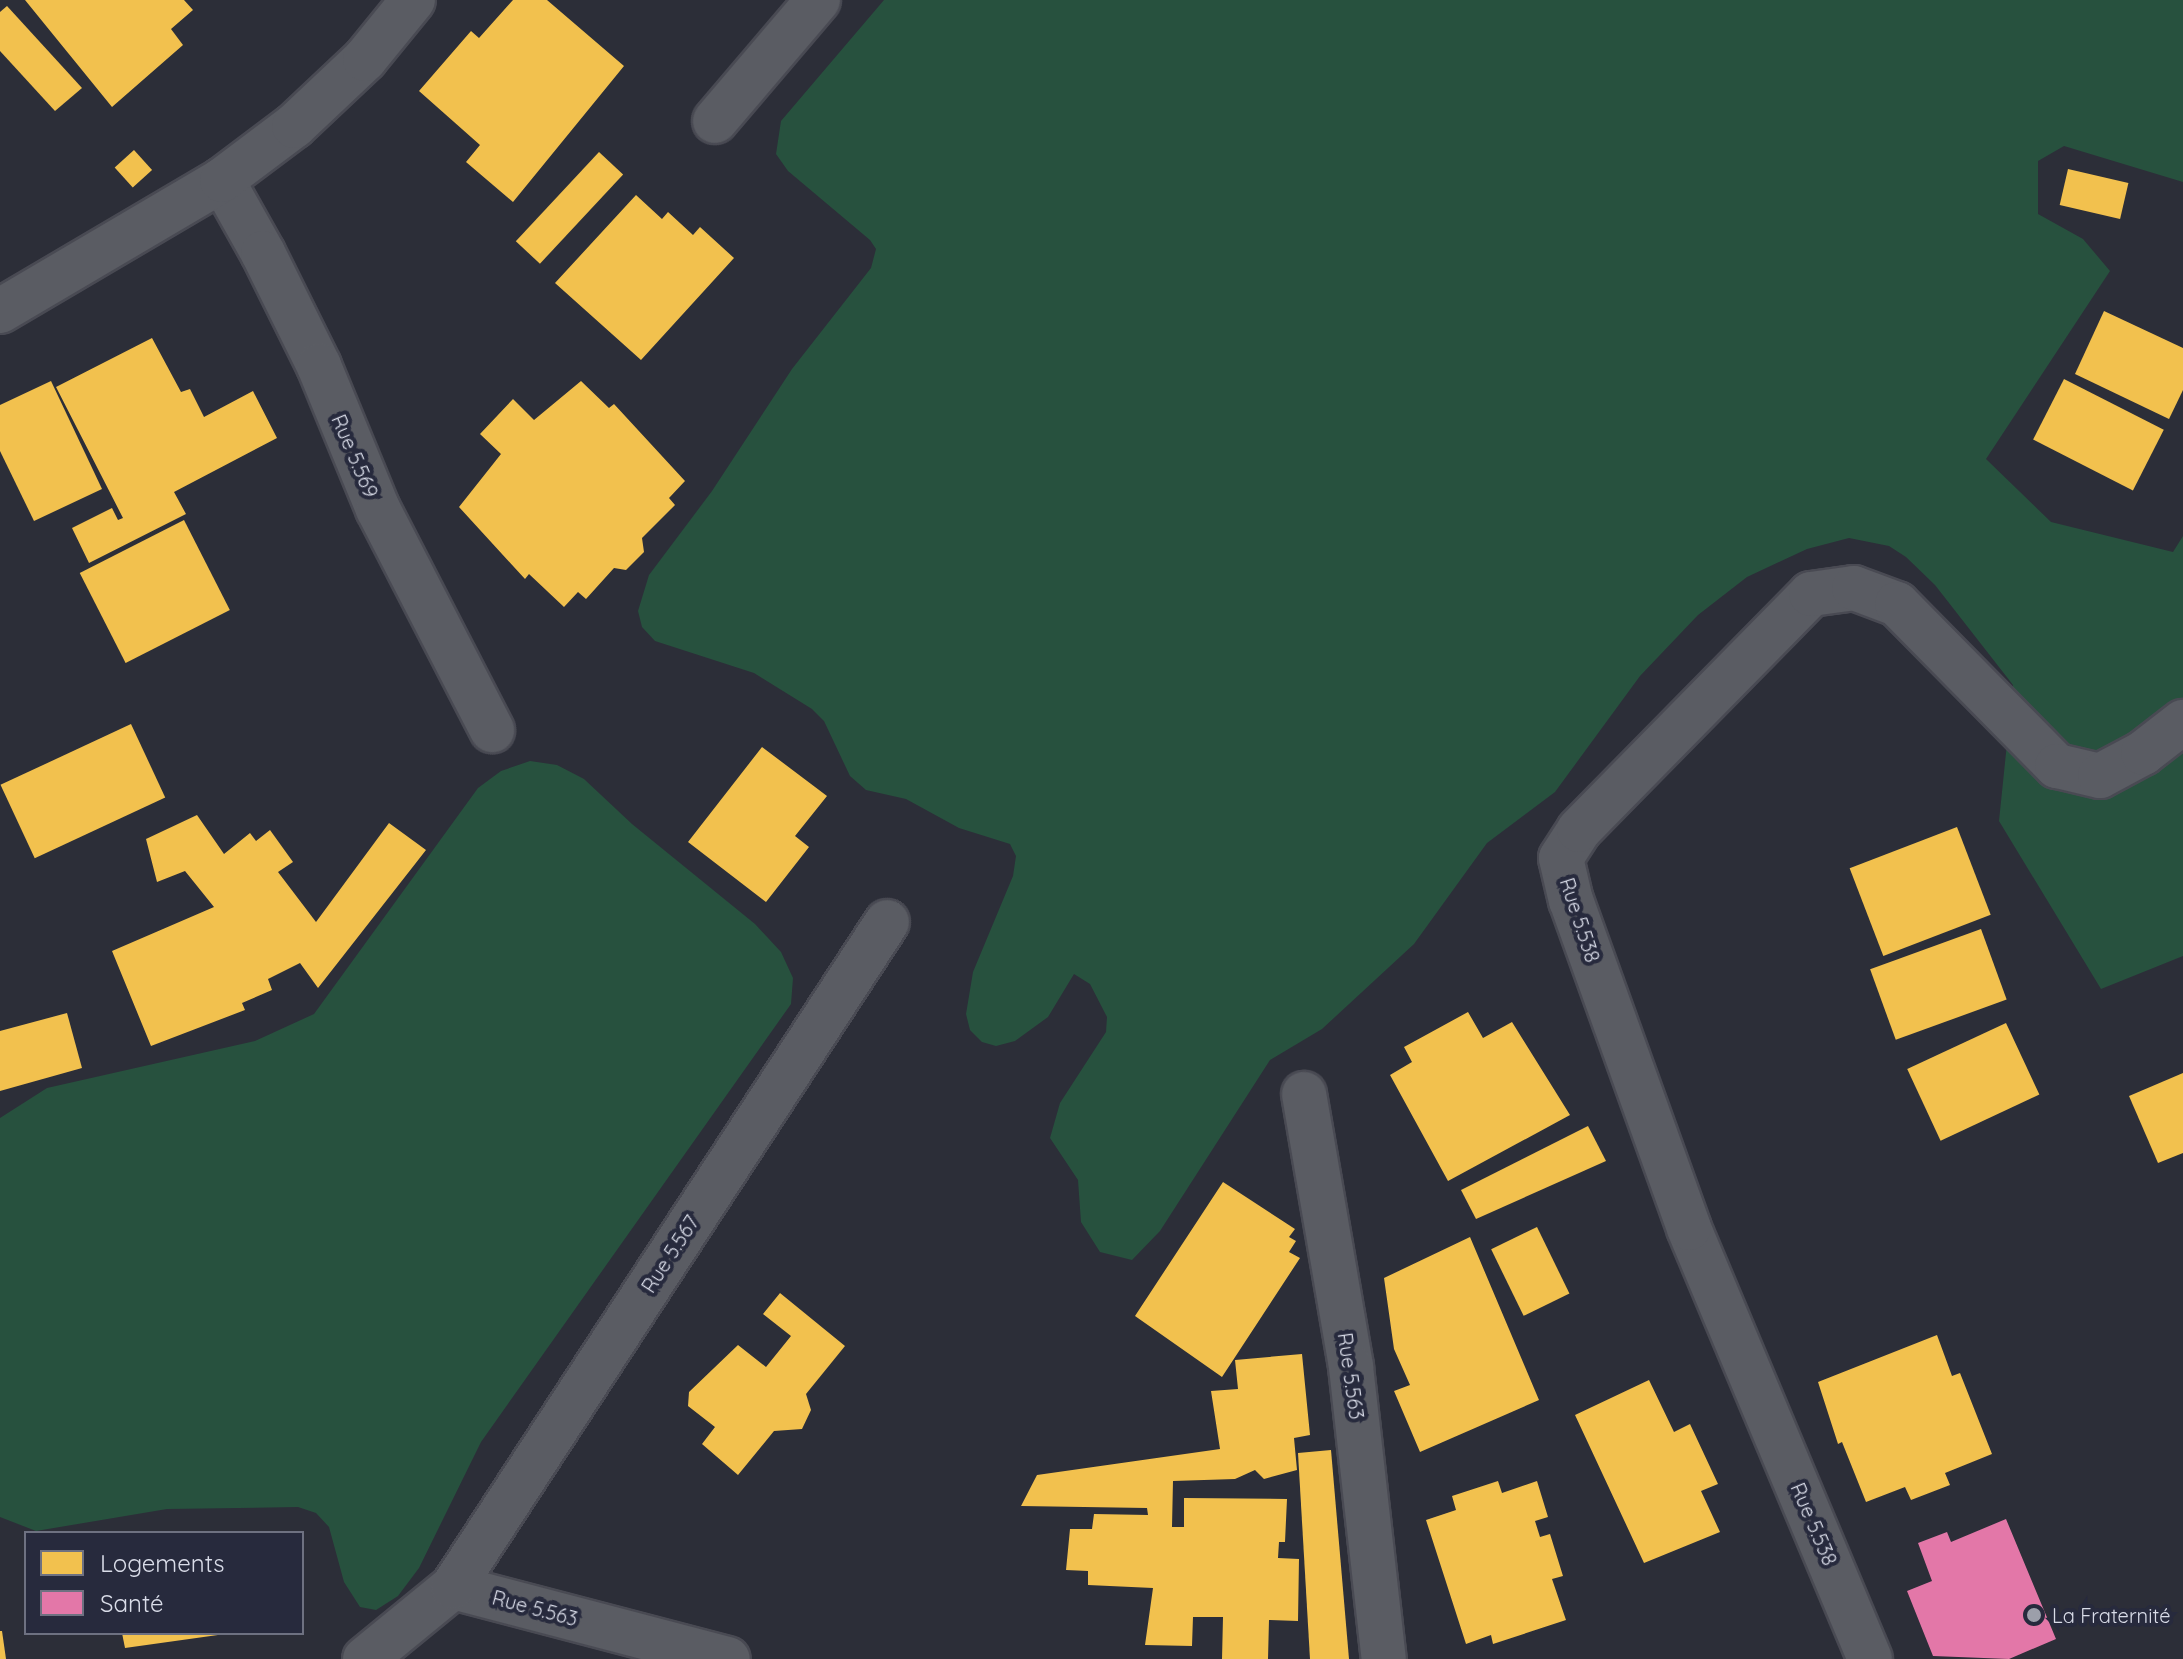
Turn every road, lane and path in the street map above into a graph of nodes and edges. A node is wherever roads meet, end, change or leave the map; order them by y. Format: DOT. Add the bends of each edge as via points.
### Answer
graph roads {
  1 [pos="413,0"];
  2 [pos="818,0"];
  3 [pos="715,121"];
  4 [pos="222,180"];
  5 [pos="0,311"];
  6 [pos="2183,722"];
  7 [pos="492,730"];
  8 [pos="887,922"];
  9 [pos="1304,1094"];
  10 [pos="453,1587"];
  11 [pos="365,1659"];
  12 [pos="728,1659"];
  13 [pos="1384,1659"];
  14 [pos="1870,1659"];
  1 -- 4 [label="street" via="365,59 294,126"];
  2 -- 3 [label="street"];
  4 -- 5 [label="street"];
  4 -- 7 [label="street, Rue 5.569" via="319,366 378,509"];
  6 -- 14 [label="street, Rue 5.538" via="2143,753 2100,776 2057,766 1954,656 1897,604 1854,588 1811,594 1579,830 1561,858 1571,901 1689,1228"];
  8 -- 10 [label="street, Rue 5.567"];
  9 -- 13 [label="street, Rue 5.563" via="1351,1367"];
  10 -- 11 [label="street"];
  10 -- 12 [label="street, Rue 5.563"];
}
